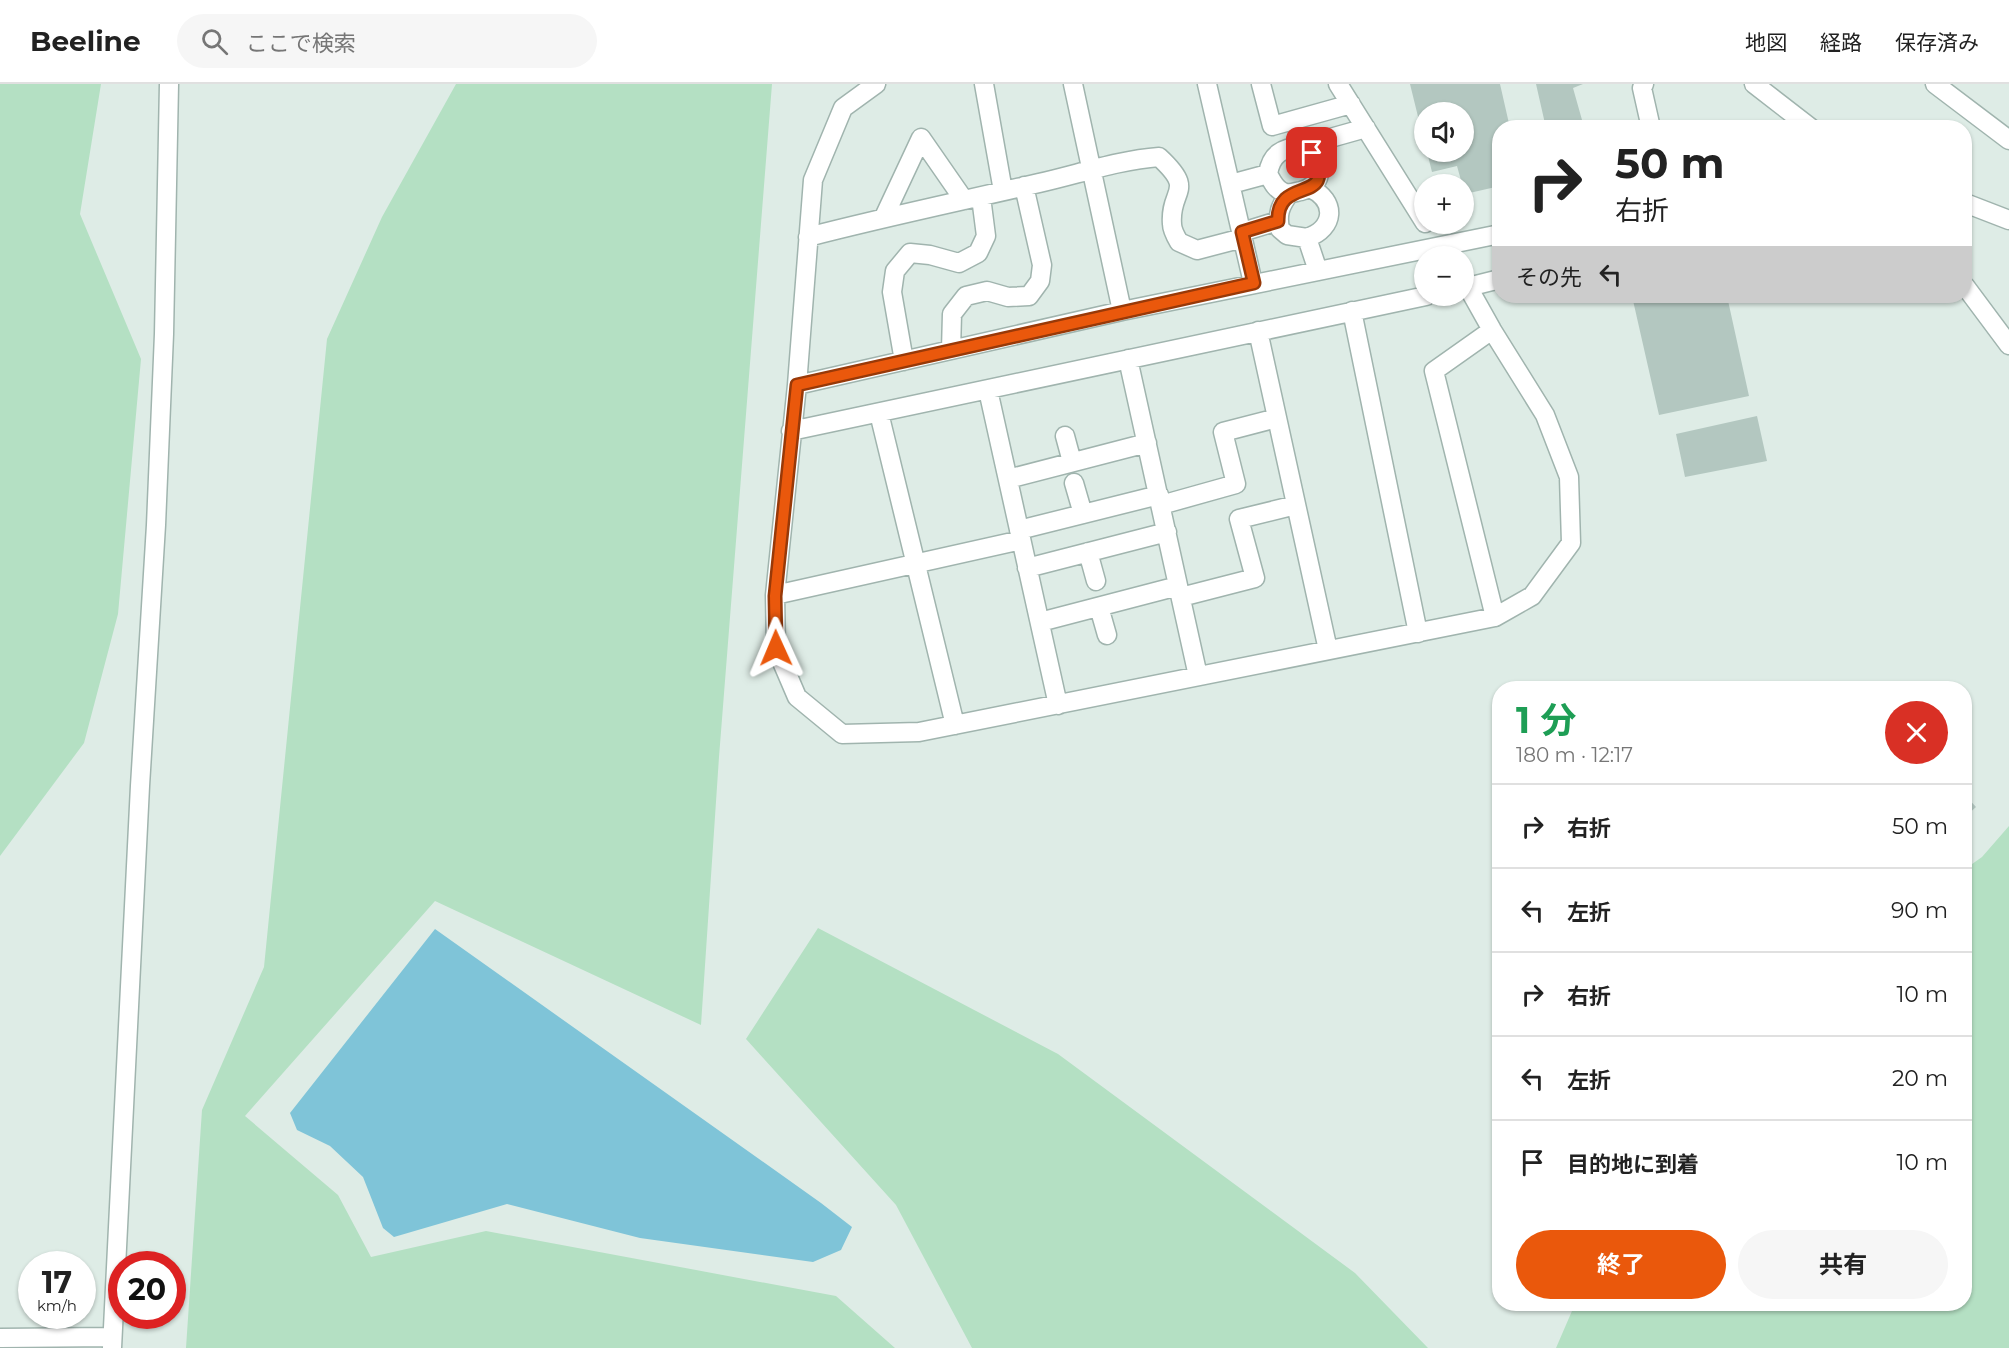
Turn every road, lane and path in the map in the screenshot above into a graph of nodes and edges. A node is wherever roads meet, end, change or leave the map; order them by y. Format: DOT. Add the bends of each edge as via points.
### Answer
graph roads {
  1 [pos="169,84"];
  2 [pos="876,84"];
  3 [pos="984,84"];
  4 [pos="1073,84"];
  5 [pos="1261,84"];
  6 [pos="1338,84"];
  7 [pos="1644,84"];
  8 [pos="1754,84"];
  9 [pos="1935,84"];
  10 [pos="1214,85"];
  11 [pos="1351,104"];
  12 [pos="1649,120"];
  13 [pos="1800,120"];
  14 [pos="1366,128"];
  15 [pos="2009,140"];
  16 [pos="1302,146"];
  17 [pos="1093,171"];
  18 [pos="1268,174"];
  19 [pos="1231,184"];
  20 [pos="1024,186"];
  21 [pos="1310,188"];
  22 [pos="1003,191"];
  23 [pos="1289,194"];
  24 [pos="972,198"];
  25 [pos="1414,205"];
  26 [pos="1972,206"];
  27 [pos="884,217"];
  28 [pos="2009,220"];
  29 [pos="1278,221"];
  30 [pos="1243,235"];
  31 [pos="808,237"];
  32 [pos="1492,237"];
  33 [pos="1307,238"];
  34 [pos="1463,246"];
  35 [pos="1414,257"];
  36 [pos="1318,271"];
  37 [pos="1492,280"];
  38 [pos="1254,283"];
  39 [pos="1474,284"];
  40 [pos="1972,295"];
  41 [pos="1414,298"];
  42 [pos="1474,299"];
  43 [pos="1122,311"];
  44 [pos="1352,311"];
  45 [pos="1492,330"];
  46 [pos="1258,331"];
  47 [pos="2009,345"];
  48 [pos="951,350"];
  49 [pos="1128,359"];
  50 [pos="904,361"];
  51 [pos="797,385"];
  52 [pos="988,390"];
  53 [pos="879,413"];
  54 [pos="1277,418"];
  55 [pos="791,431"];
  56 [pos="1065,436"];
  57 [pos="1147,443"];
  58 [pos="1072,462"];
  59 [pos="1008,479"];
  60 [pos="1074,483"];
  61 [pos="1160,500"];
  62 [pos="1296,505"];
  63 [pos="1083,514"];
  64 [pos="1167,532"];
  65 [pos="1020,535"];
  66 [pos="1088,552"];
  67 [pos="916,564"];
  68 [pos="1028,568"];
  69 [pos="1096,581"];
  70 [pos="1180,592"];
  71 [pos="775,596"];
  72 [pos="1099,607"];
  73 [pos="1495,617"];
  74 [pos="1040,622"];
  75 [pos="1418,633"];
  76 [pos="1107,635"];
  77 [pos="1328,651"];
  78 [pos="1198,676"];
  79 [pos="1058,705"];
  80 [pos="955,725"];
  81 [pos="0,1338"];
  82 [pos="112,1343"];
  1 -- 82 [label="street" via="156,525"];
  2 -- 31 [label="street" via="843,108 813,180"];
  3 -- 22 [label="street"];
  4 -- 17 [label="street"];
  5 -- 11 [label="street" via="1272,126"];
  6 -- 11 [label="street"];
  7 -- 12 [label="street"];
  8 -- 13 [label="street"];
  9 -- 15 [label="street"];
  10 -- 19 [label="street"];
  11 -- 14 [label="street"];
  14 -- 16 [label="street"];
  14 -- 25 [label="street"];
  16 -- 18 [label="street" via="1277,153"];
  16 -- 21 [label="street" via="1312,153 1319,175"];
  17 -- 20 [label="street"];
  17 -- 30 [label="street" via="1134,159 1159,157 1175,171 1180,189 1172,226 1179,242 1197,250"];
  17 -- 43 [label="street"];
  18 -- 19 [label="street"];
  18 -- 23 [label="street" via="1276,187"];
  19 -- 30 [label="street"];
  20 -- 22 [label="street"];
  20 -- 48 [label="street" via="1041,265 1040,281 1029,296 1008,297 987,291 966,296 952,314"];
  21 -- 23 [label="street"];
  21 -- 33 [label="street" via="1324,199 1330,214 1320,234"];
  22 -- 24 [label="street"];
  23 -- 29 [label="street" via="1281,204"];
  24 -- 27 [label="street"];
  24 -- 27 [label="street" via="921,138"];
  24 -- 50 [label="street" via="986,236 978,253 959,263 910,253 895,271 892,292"];
  26 -- 28 [label="street"];
  27 -- 31 [label="street"];
  29 -- 30 [label="street"];
  29 -- 33 [label="street" via="1280,230 1287,235"];
  30 -- 38 [label="street"];
  31 -- 51 [label="street"];
  32 -- 34 [label="street"];
  33 -- 36 [label="street"];
  35 -- 36 [label="street"];
  36 -- 38 [label="street"];
  37 -- 39 [label="street"];
  38 -- 43 [label="street"];
  40 -- 47 [label="street"];
  41 -- 44 [label="street"];
  42 -- 45 [label="street"];
  43 -- 48 [label="street"];
  44 -- 46 [label="street"];
  44 -- 75 [label="street"];
  45 -- 73 [label="street" via="1434,371"];
  45 -- 73 [label="street" via="1545,415 1569,477 1571,543 1532,596"];
  46 -- 49 [label="street"];
  46 -- 54 [label="street"];
  48 -- 50 [label="street"];
  49 -- 52 [label="street"];
  49 -- 57 [label="street"];
  50 -- 51 [label="street"];
  51 -- 55 [label="street"];
  52 -- 53 [label="street"];
  52 -- 59 [label="street"];
  53 -- 55 [label="street"];
  53 -- 67 [label="street"];
  54 -- 61 [label="street" via="1223,432 1236,484"];
  54 -- 62 [label="street"];
  55 -- 71 [label="street"];
  56 -- 58 [label="street"];
  57 -- 58 [label="street"];
  57 -- 61 [label="street"];
  58 -- 59 [label="street"];
  59 -- 65 [label="street"];
  60 -- 63 [label="street"];
  61 -- 63 [label="street"];
  61 -- 64 [label="street"];
  62 -- 70 [label="street" via="1239,519 1255,578"];
  62 -- 77 [label="street"];
  63 -- 65 [label="street"];
  64 -- 66 [label="street"];
  64 -- 70 [label="street"];
  65 -- 67 [label="street"];
  65 -- 68 [label="street"];
  66 -- 68 [label="street"];
  66 -- 69 [label="street"];
  67 -- 71 [label="street"];
  67 -- 80 [label="street"];
  68 -- 74 [label="street"];
  70 -- 72 [label="street"];
  70 -- 78 [label="street"];
  71 -- 80 [label="street" via="776,648 797,697 842,734 919,732"];
  72 -- 74 [label="street"];
  72 -- 76 [label="street"];
  73 -- 75 [label="street"];
  74 -- 79 [label="street"];
  75 -- 77 [label="street"];
  77 -- 78 [label="street"];
  78 -- 79 [label="street"];
  79 -- 80 [label="street"];
  81 -- 82 [label="street"];
}
